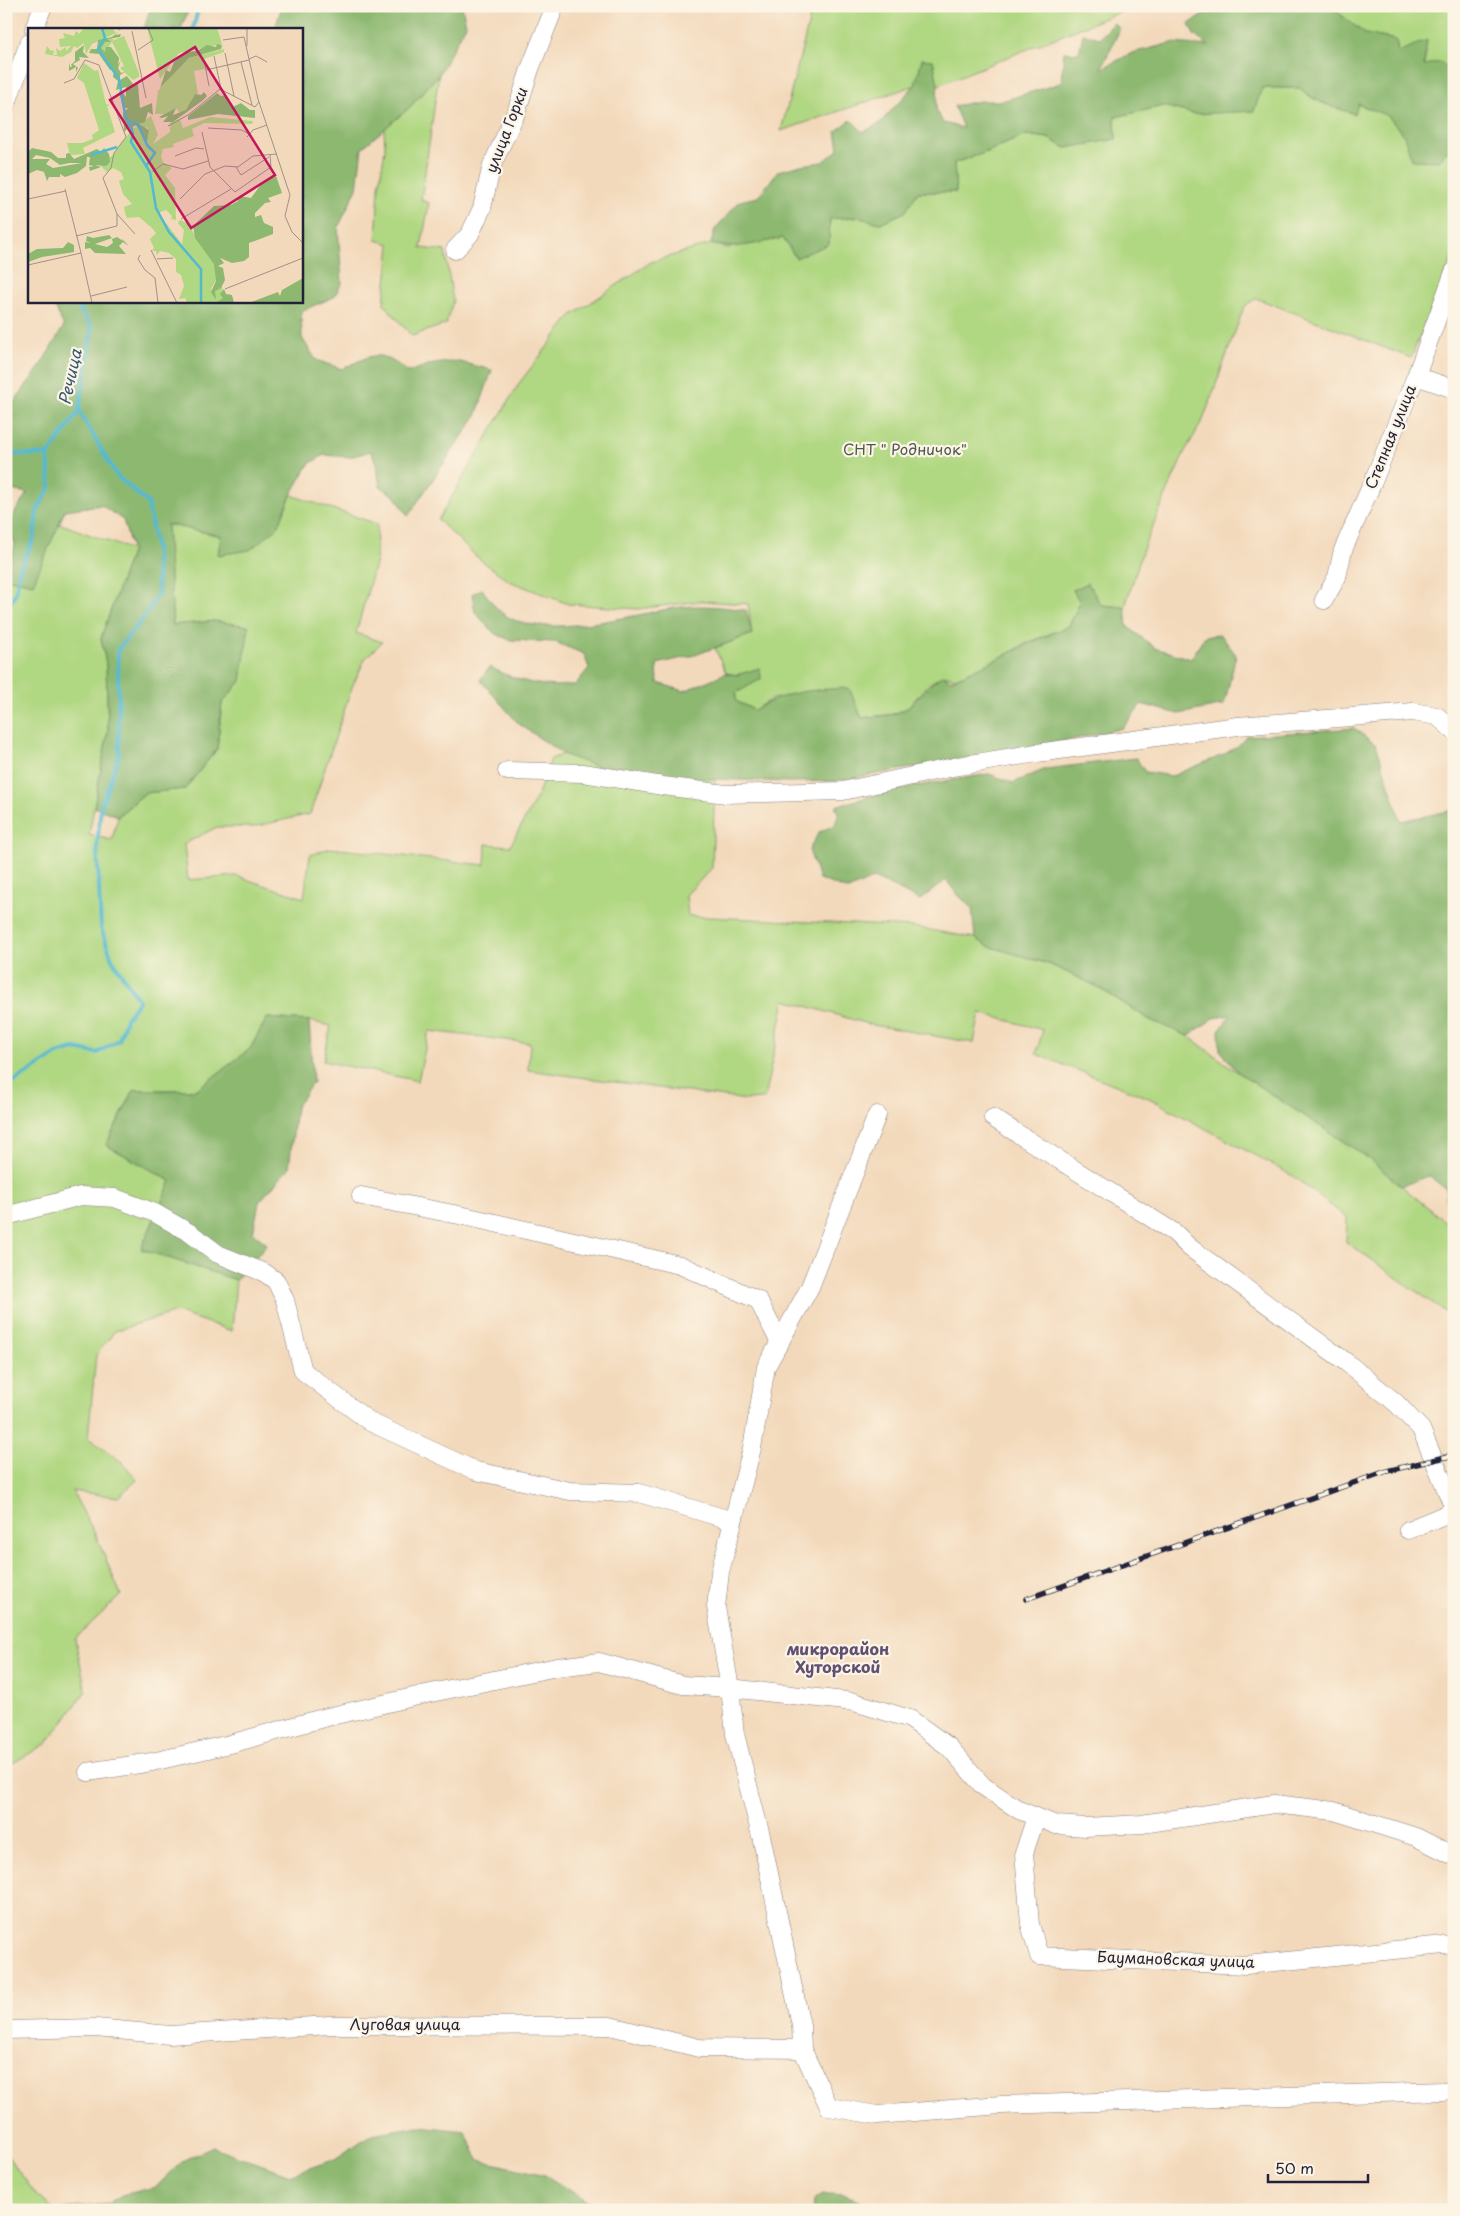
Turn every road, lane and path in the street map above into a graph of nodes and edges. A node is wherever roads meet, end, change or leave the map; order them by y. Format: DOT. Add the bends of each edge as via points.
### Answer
graph roads {
  1 [pos="43,6"];
  2 [pos="555,6"];
  3 [pos="34,28"];
  4 [pos="28,46"];
  5 [pos="6,105"];
  6 [pos="456,250"];
  7 [pos="1454,272"];
  8 [pos="1416,376"];
  9 [pos="1454,389"];
  10 [pos="1324,600"];
  11 [pos="1453,729"];
  12 [pos="507,771"];
  13 [pos="876,1115"];
  14 [pos="994,1118"];
  15 [pos="361,1196"];
  16 [pos="6,1216"];
  17 [pos="780,1343"];
  18 [pos="1454,1510"];
  19 [pos="733,1521"];
  20 [pos="1408,1530"];
  21 [pos="730,1688"];
  22 [pos="88,1772"];
  23 [pos="1036,1817"];
  24 [pos="1454,1856"];
  25 [pos="1454,1944"];
  26 [pos="6,2030"];
  27 [pos="802,2049"];
  28 [pos="1454,2089"];
  1 -- 3 [label="street"];
  2 -- 6 [label="street, улица Горки" via="516,113 492,165 482,208 470,234"];
  4 -- 5 [label="street"];
  7 -- 8 [label="street, Степная улица"];
  8 -- 9 [label="street"];
  8 -- 10 [label="street, Степная улица" via="1343,550 1337,577"];
  11 -- 12 [label="street" via="1437,716 1413,712 1238,726 958,766 843,792 726,794 583,772"];
  13 -- 17 [label="street" via="810,1286"];
  14 -- 18 [label="street" via="1175,1233 1189,1247 1346,1362 1396,1403 1421,1429"];
  15 -- 17 [label="street" via="680,1265 758,1300"];
  16 -- 19 [label="street" via="81,1196 115,1198 155,1213 218,1254 276,1281 285,1300 304,1371 370,1422 476,1471 570,1491 639,1492"];
  17 -- 19 [label="street" via="766,1367 752,1448"];
  18 -- 20 [label="street"];
  19 -- 21 [label="street" via="720,1572 716,1607"];
  21 -- 22 [label="street" via="683,1685 599,1662 557,1667 323,1718 152,1762"];
  21 -- 23 [label="street" via="854,1702 910,1719 950,1747 983,1786 1019,1810"];
  21 -- 27 [label="street" via="735,1734 762,1840 800,2025"];
  23 -- 24 [label="street" via="1056,1825 1086,1827 1142,1824 1274,1804 1334,1811 1416,1837"];
  23 -- 25 [label="street, Баумановская улица" via="1024,1853 1030,1924 1039,1956 1246,1964"];
  26 -- 27 [label="street, Луговая улица" via="96,2028 170,2035 330,2025 610,2026 699,2048"];
  27 -- 28 [label="street" via="830,2107 877,2115 1001,2105"];
}
